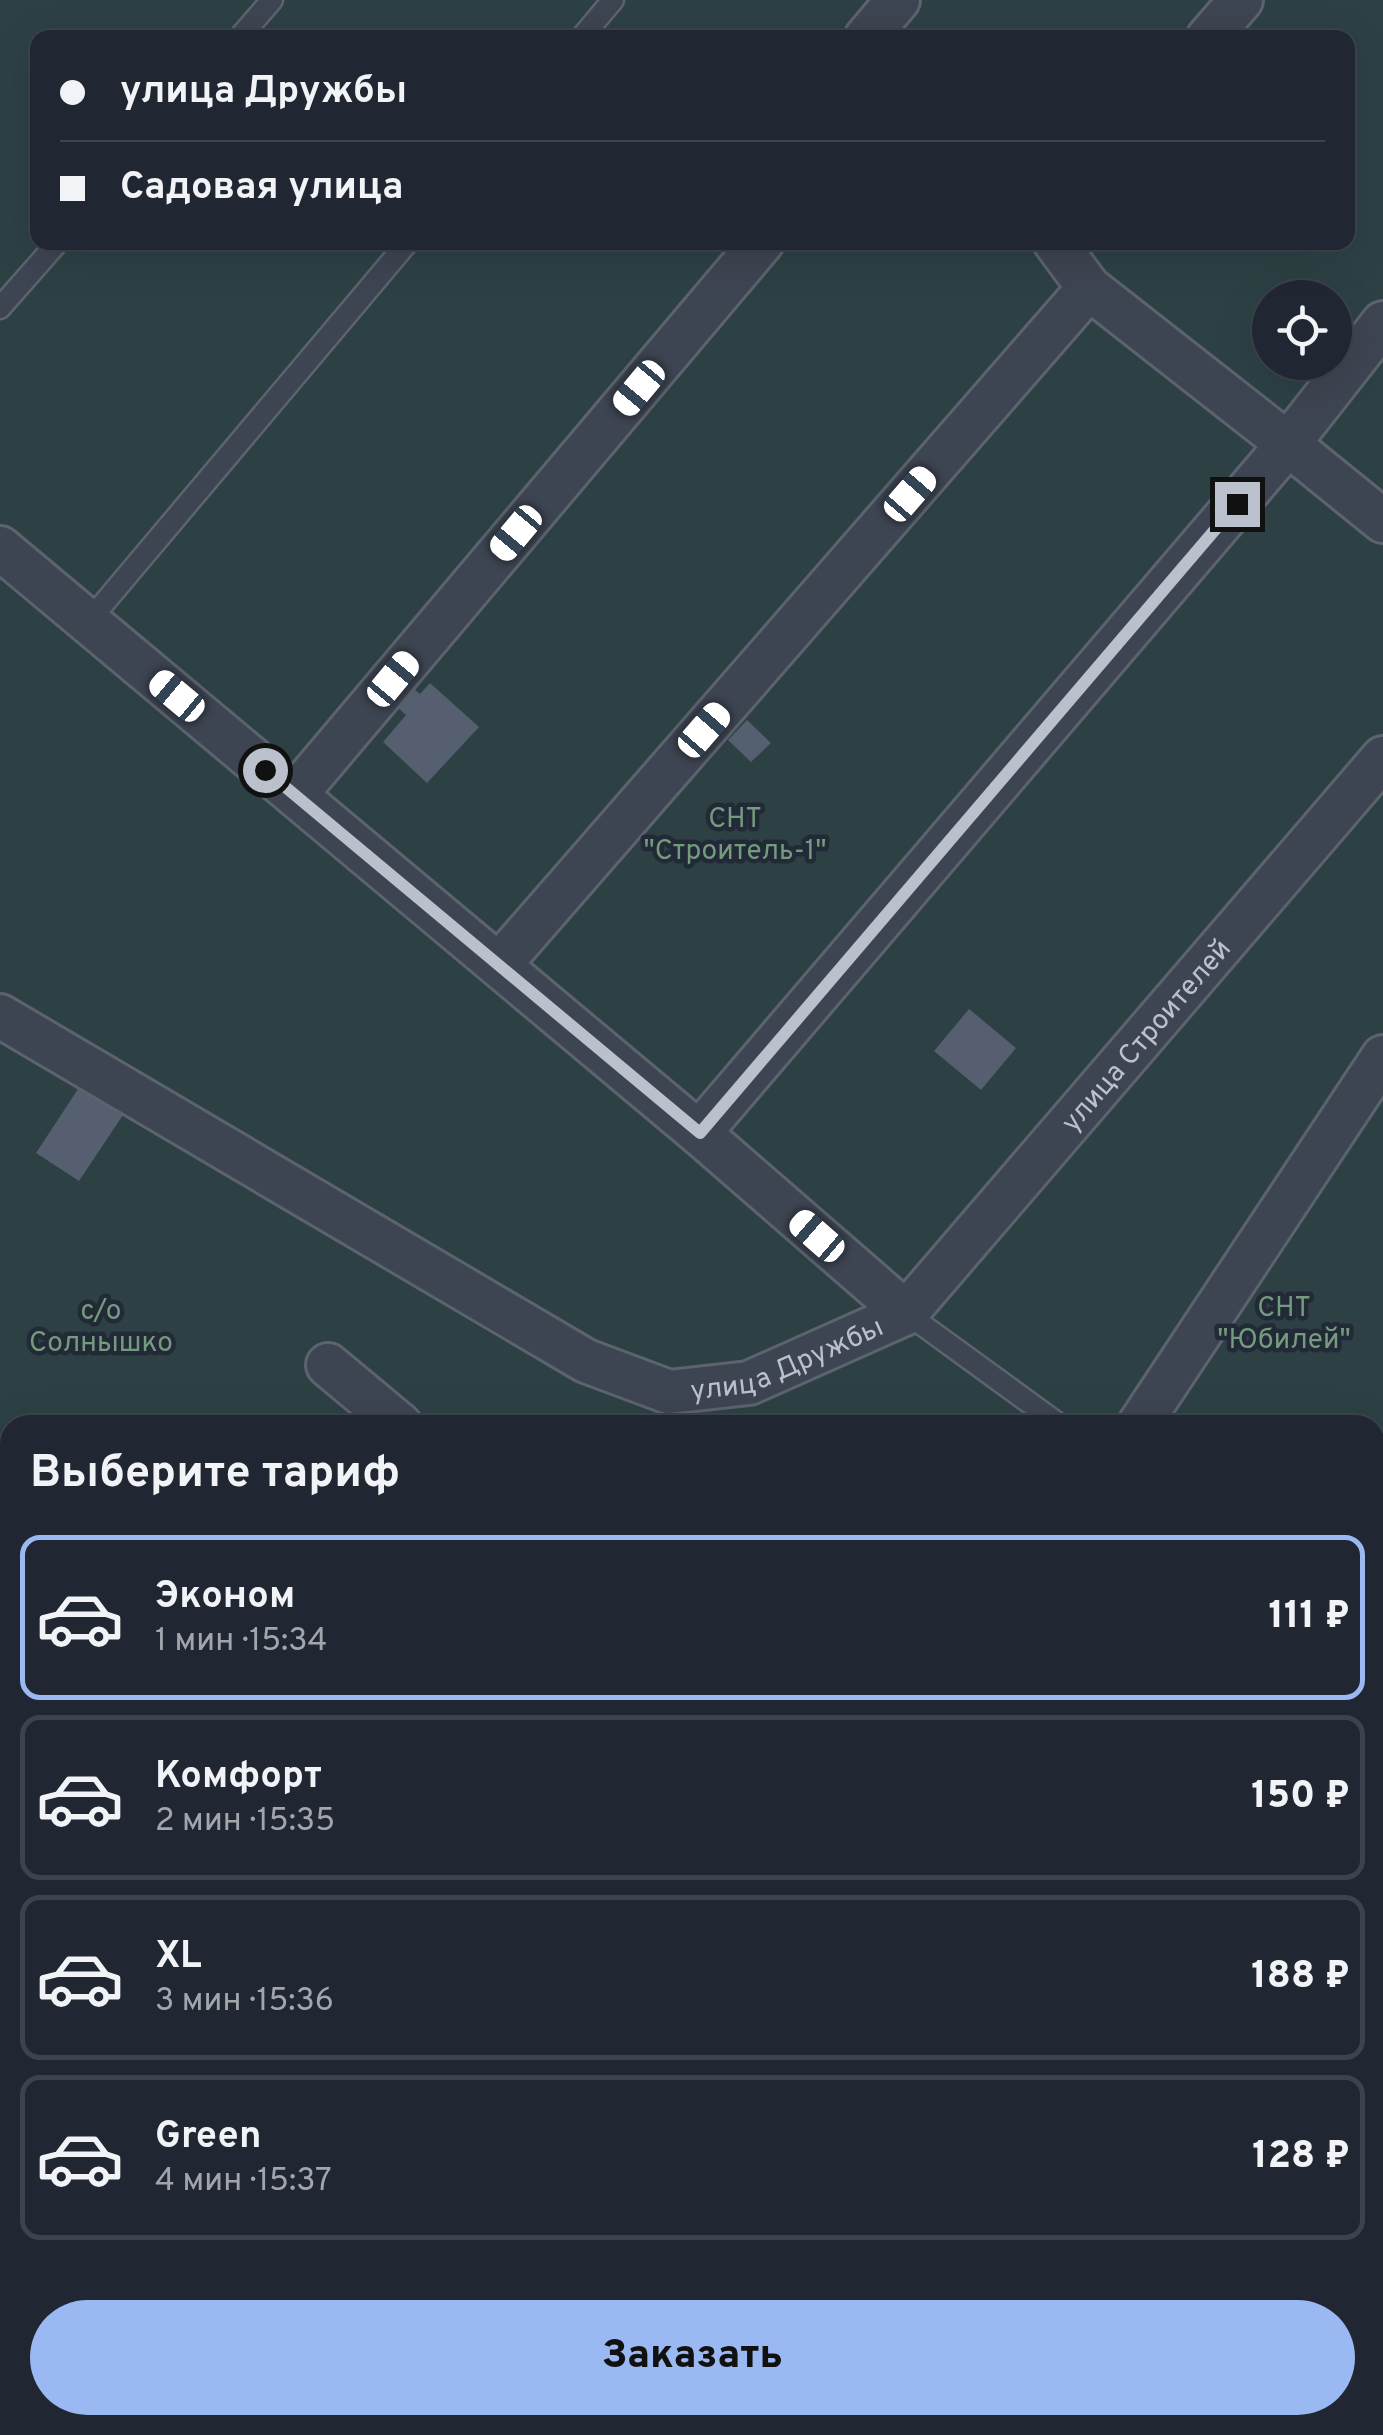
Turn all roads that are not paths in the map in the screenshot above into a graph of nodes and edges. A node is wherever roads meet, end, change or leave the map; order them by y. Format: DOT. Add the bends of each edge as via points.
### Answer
graph roads {
  1 [pos="272,0"];
  2 [pos="612,0"];
  3 [pos="898,0"];
  4 [pos="1240,0"];
  5 [pos="246,30"];
  6 [pos="588,30"];
  7 [pos="873,30"];
  8 [pos="1215,30"];
  9 [pos="51,250"];
  10 [pos="401,250"];
  11 [pos="755,250"];
  12 [pos="1061,250"];
  13 [pos="1089,288"];
  14 [pos="0,308"];
  15 [pos="1383,323"];
  16 [pos="1288,444"];
  17 [pos="1383,521"];
  18 [pos="0,548"];
  19 [pos="88,622"];
  20 [pos="1383,758"];
  21 [pos="295,795"];
  22 [pos="499,966"];
  23 [pos="0,1016"];
  24 [pos="1383,1058"];
  25 [pos="700,1133"];
  26 [pos="906,1313"];
  27 [pos="328,1365"];
  28 [pos="388,1415"];
  29 [pos="1046,1415"];
  30 [pos="1156,1415"];
  1 -- 5 [label="lane"];
  2 -- 6 [label="lane"];
  3 -- 7 [label="street"];
  4 -- 8 [label="street"];
  9 -- 14 [label="lane"];
  10 -- 19 [label="lane"];
  11 -- 21 [label="street"];
  12 -- 13 [label="street"];
  13 -- 16 [label="street"];
  13 -- 22 [label="street"];
  15 -- 16 [label="street"];
  16 -- 17 [label="street"];
  16 -- 25 [label="street"];
  18 -- 19 [label="street, улица Дружбы"];
  19 -- 21 [label="street, улица Дружбы"];
  20 -- 26 [label="street, улица Строителей"];
  21 -- 22 [label="street, улица Дружбы"];
  22 -- 25 [label="street, улица Дружбы"];
  23 -- 26 [label="street, улица Дружбы" via="586,1361 670,1392 749,1384"];
  24 -- 30 [label="street"];
  25 -- 26 [label="street, улица Дружбы"];
  26 -- 29 [label="lane"];
  27 -- 28 [label="street"];
}
